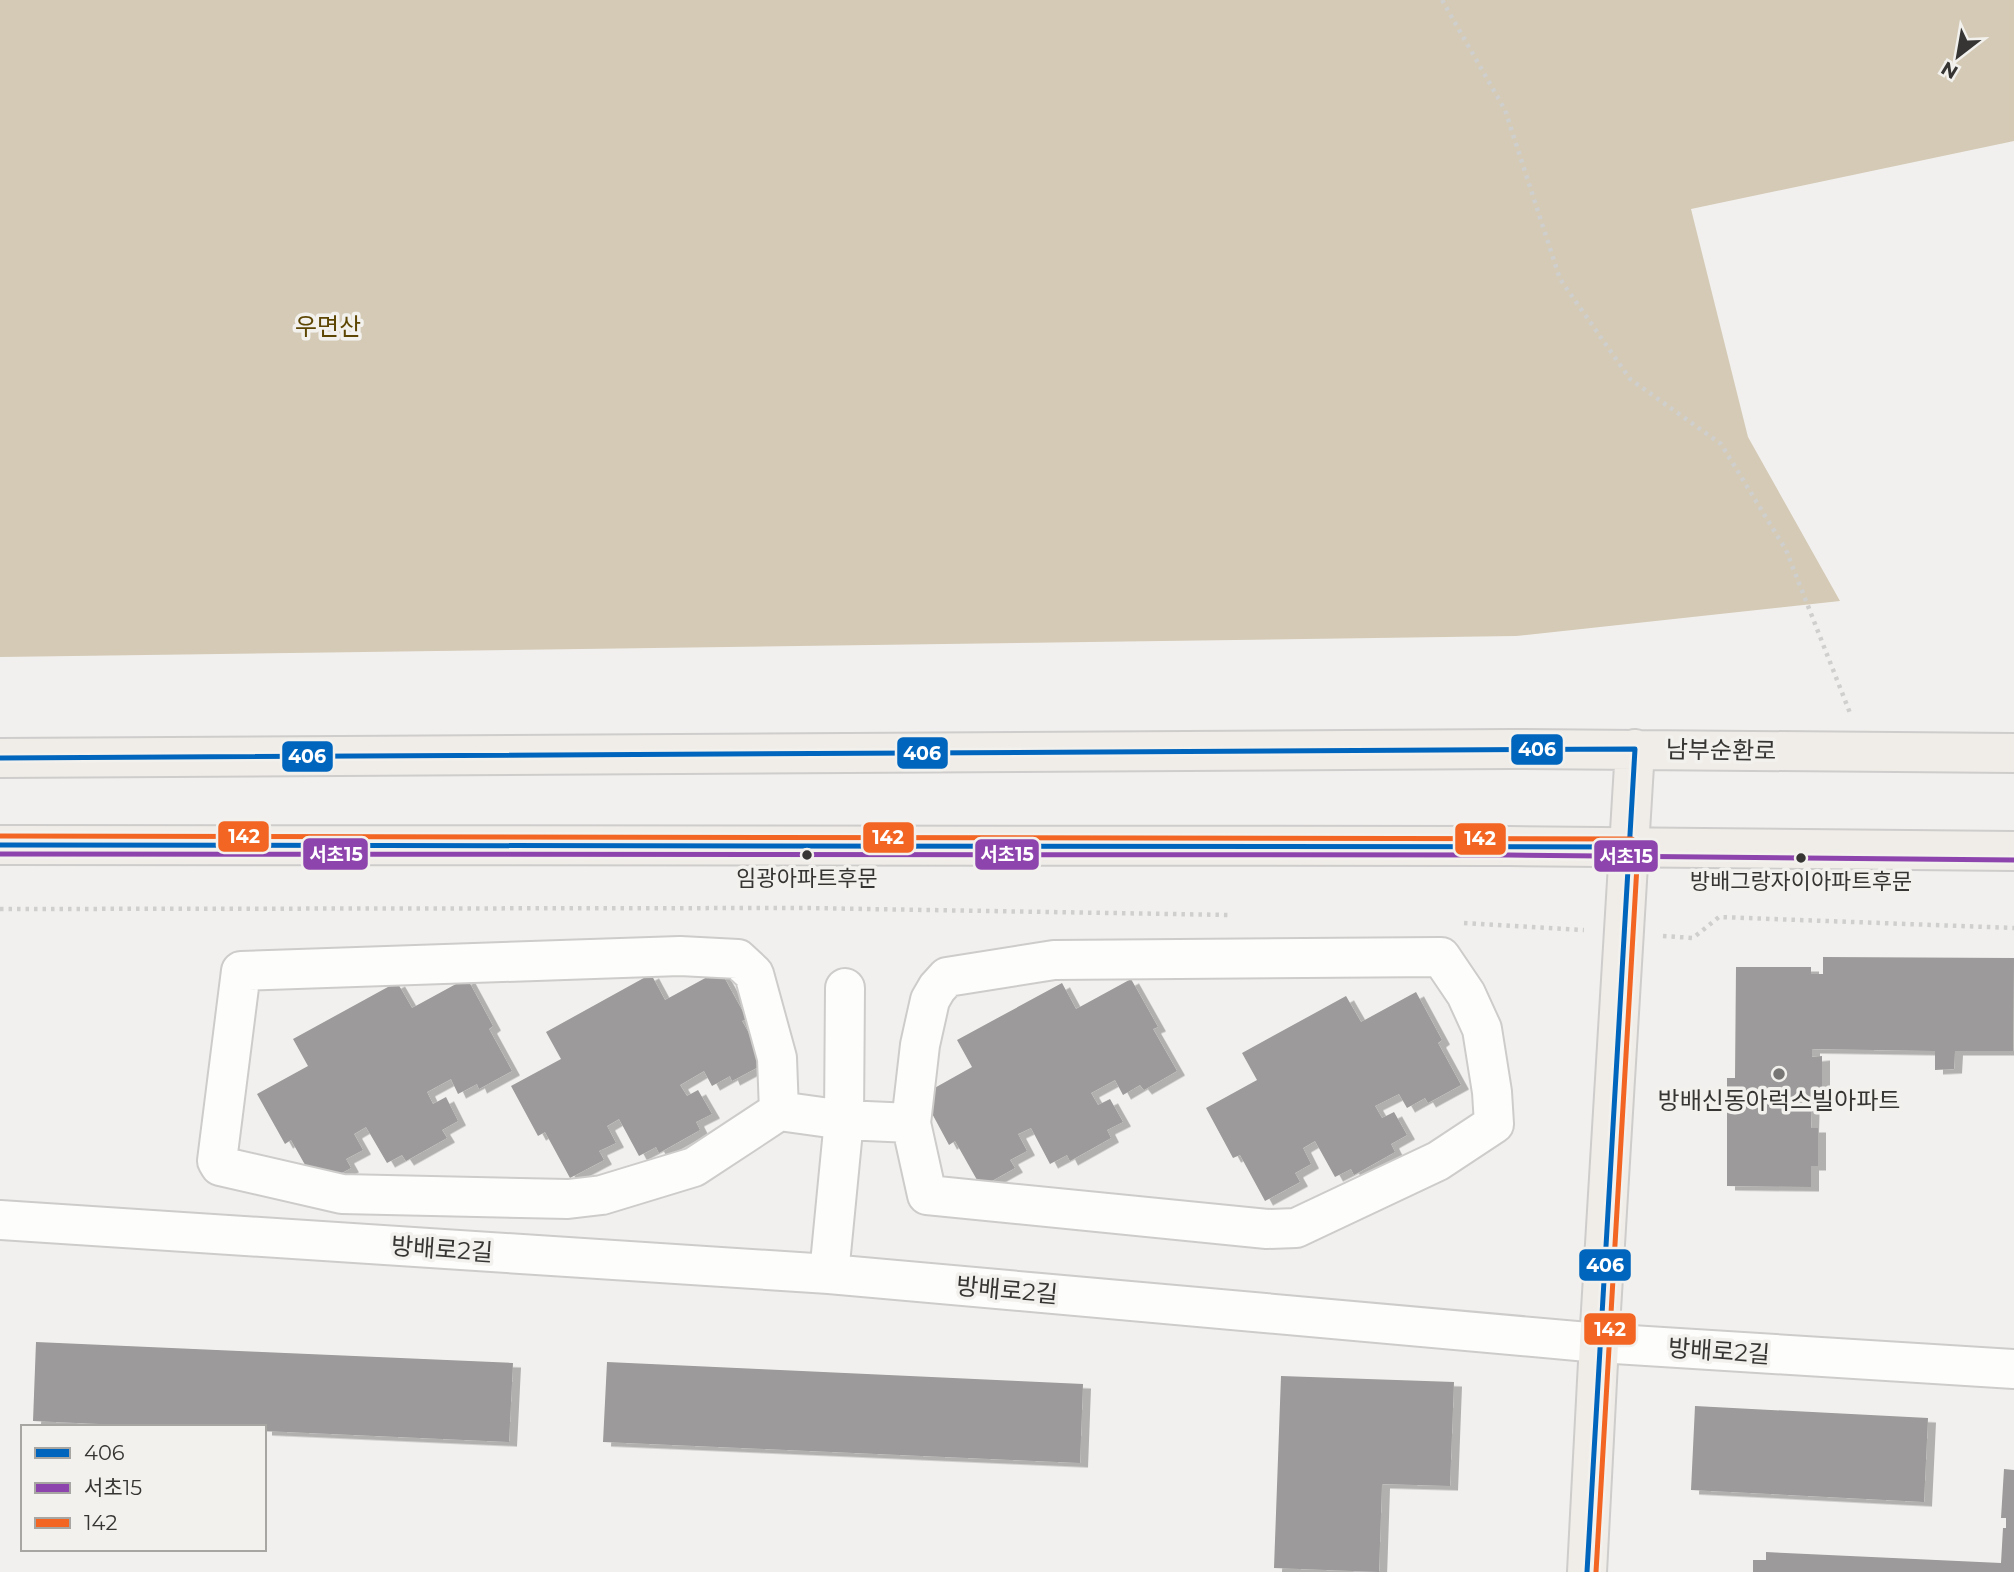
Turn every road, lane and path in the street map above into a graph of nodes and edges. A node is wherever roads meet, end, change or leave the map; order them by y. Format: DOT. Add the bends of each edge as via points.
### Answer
graph roads {
  1 [pos="1442,0"];
  2 [pos="1635,749"];
  3 [pos="1859,752"];
  4 [pos="2014,753"];
  5 [pos="0,758"];
  6 [pos="0,845"];
  7 [pos="1629,847"];
  8 [pos="2014,850"];
  9 [pos="0,909"];
  10 [pos="1242,916"];
  11 [pos="1452,922"];
  12 [pos="1508,924"];
  13 [pos="2014,928"];
  14 [pos="1693,938"];
  15 [pos="845,988"];
  16 [pos="779,1111"];
  17 [pos="844,1120"];
  18 [pos="911,1124"];
  19 [pos="0,1220"];
  20 [pos="829,1274"];
  21 [pos="1599,1343"];
  22 [pos="2014,1369"];
  23 [pos="1587,1572"];
  1 -- 3 [label="path" via="1505,110 1560,279 1630,379 1721,444 1786,550 1849,708"];
  2 -- 3 [label="main road, 남부순환로"];
  2 -- 5 [label="main road, 남부순환로"];
  2 -- 7 [label="main road"];
  3 -- 4 [label="main road, 남부순환로"];
  6 -- 7 [label="main road"];
  7 -- 8 [label="main road"];
  7 -- 21 [label="main road"];
  9 -- 10 [label="path" via="807,908"];
  11 -- 12 [label="path"];
  13 -- 14 [label="path" via="1719,917"];
  15 -- 17 [label="street"];
  16 -- 16 [label="street" via="776,1058 754,974 738,959 680,956 242,971 217,1161 220,1166 342,1194 568,1199 602,1195 694,1167"];
  16 -- 17 [label="street"];
  17 -- 18 [label="street"];
  17 -- 20 [label="street"];
  18 -- 18 [label="street" via="928,1195 1267,1228 1296,1228 1438,1161 1494,1124 1482,1029 1441,957 1054,960 947,977 930,1000"];
  19 -- 20 [label="street, 방배로2길"];
  20 -- 21 [label="street, 방배로2길"];
  21 -- 22 [label="street, 방배로2길"];
  21 -- 23 [label="main road"];
}
